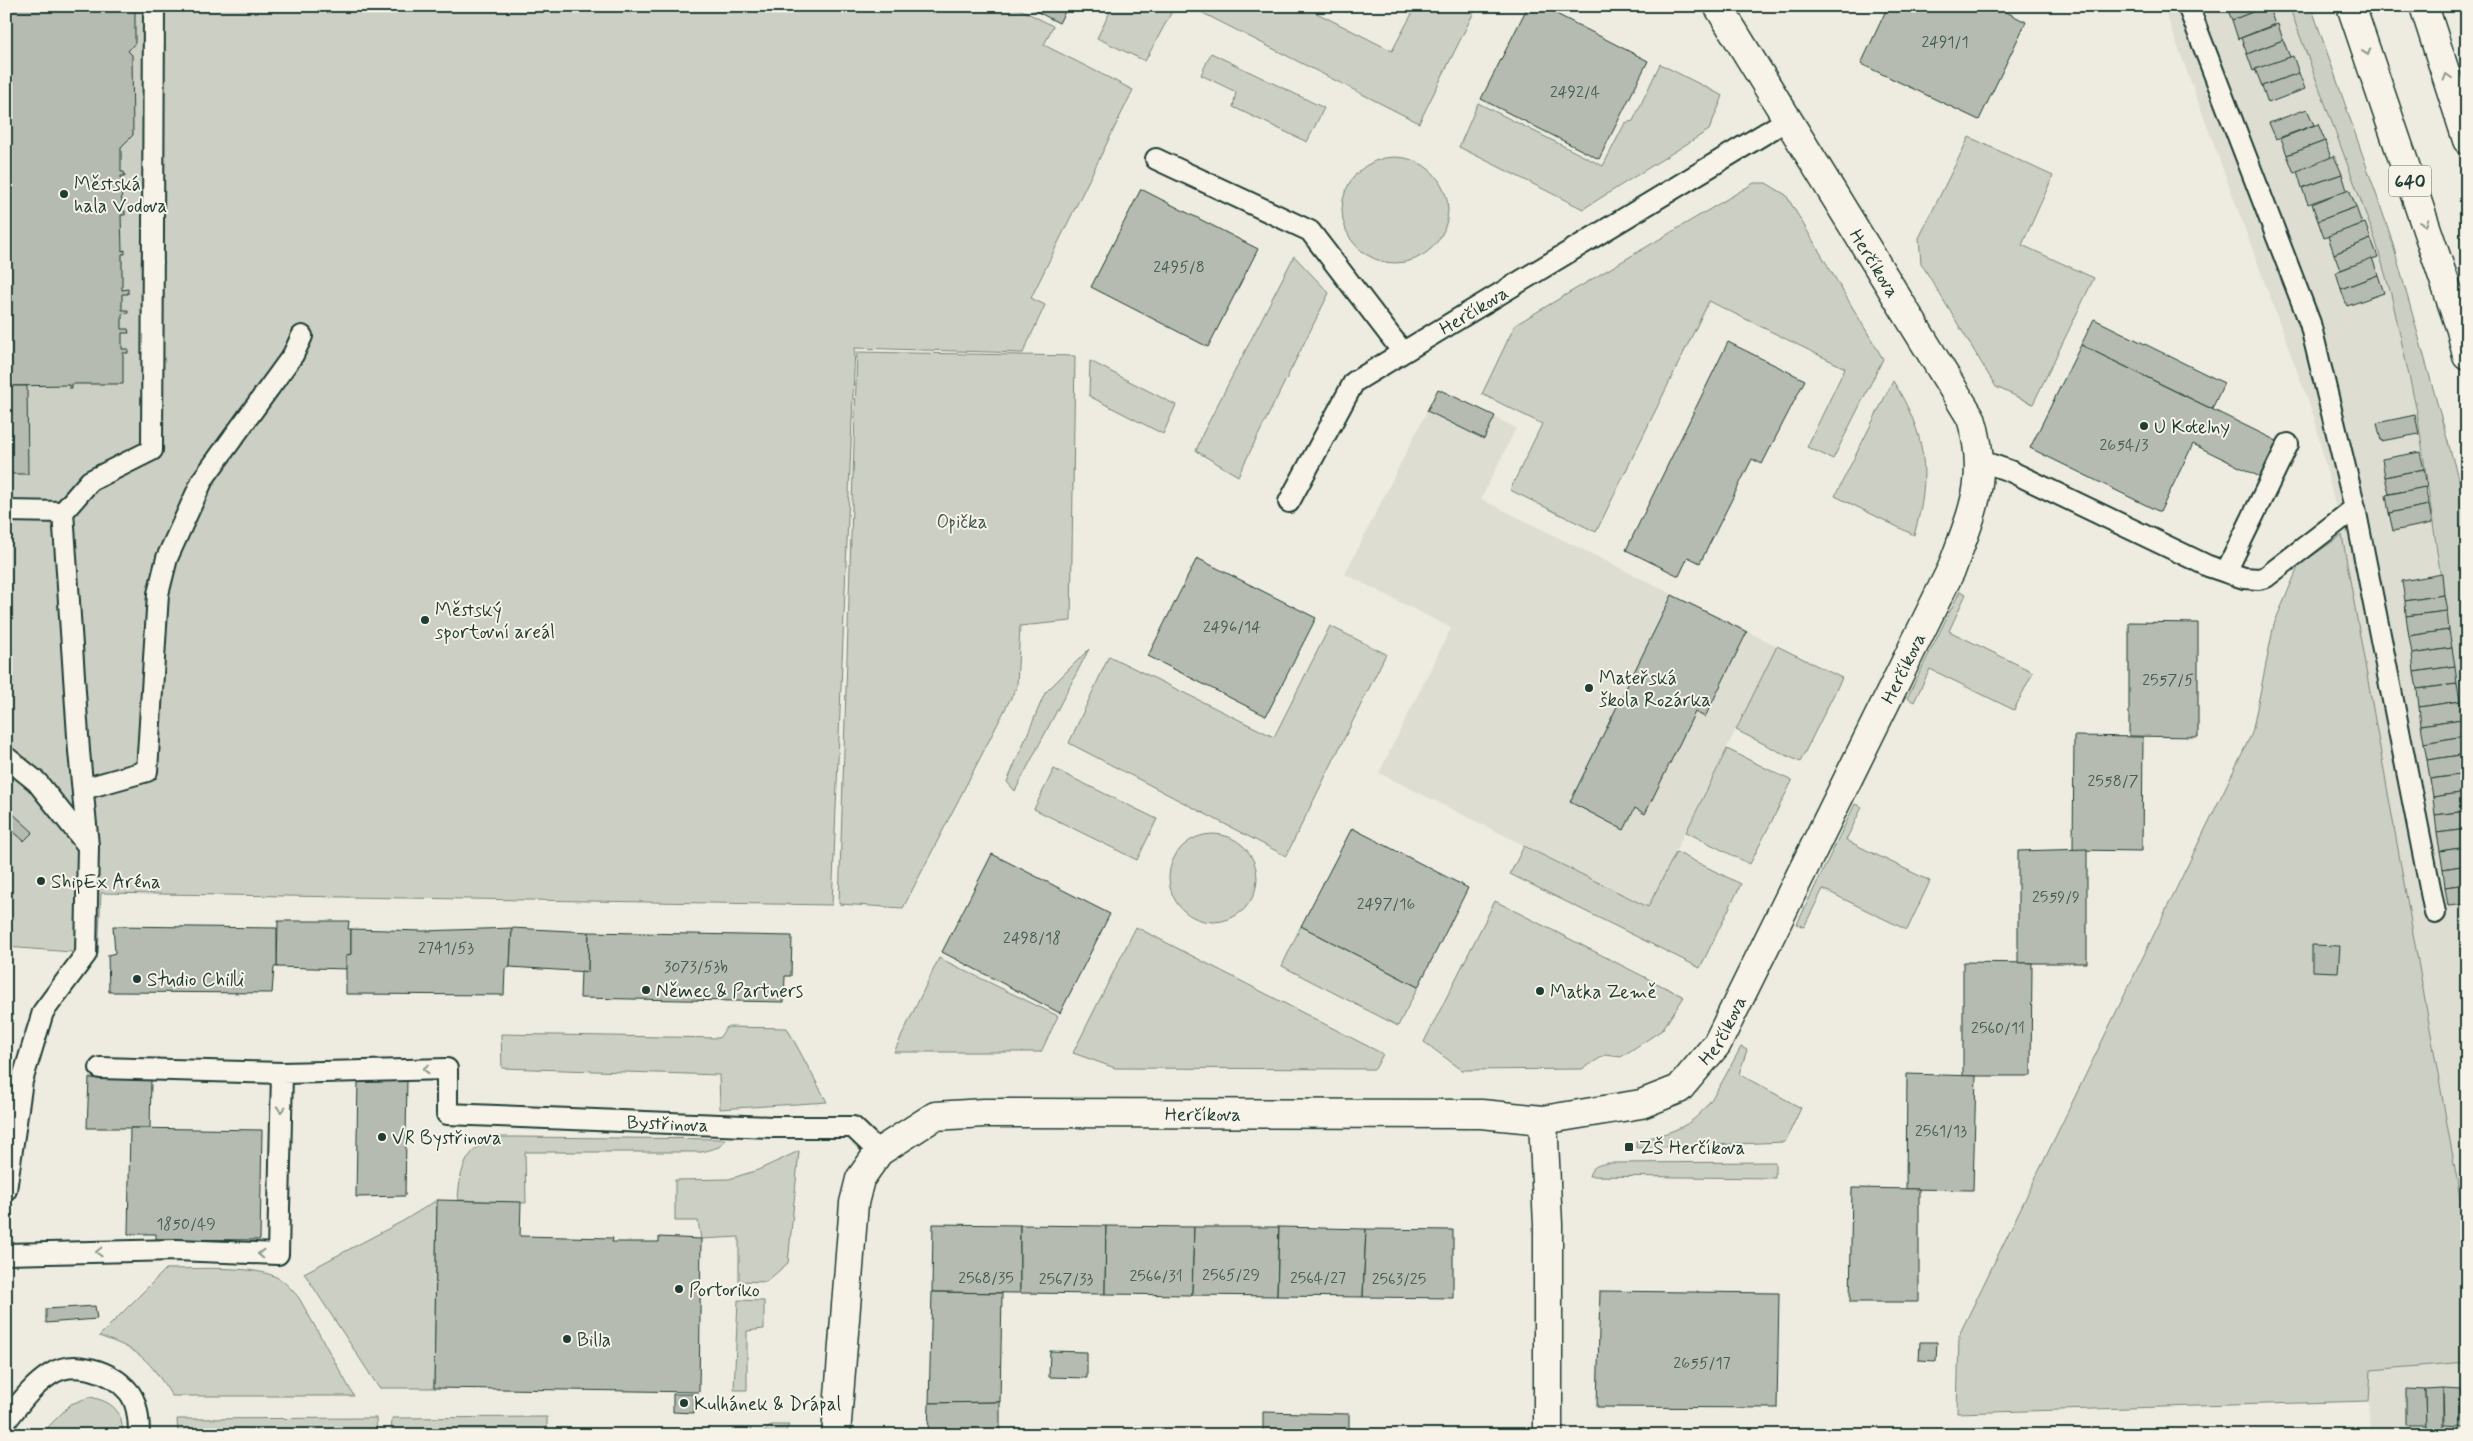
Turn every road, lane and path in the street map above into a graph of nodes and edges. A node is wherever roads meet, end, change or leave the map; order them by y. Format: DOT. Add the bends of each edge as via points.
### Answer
graph roads {
  1 [pos="154,6"];
  2 [pos="1718,6"];
  3 [pos="2188,6"];
  4 [pos="2351,6"];
  5 [pos="2425,7"];
  6 [pos="1787,120"];
  7 [pos="2467,140"];
  8 [pos="1156,159"];
  9 [pos="302,336"];
  10 [pos="1402,351"];
  11 [pos="2467,356"];
  12 [pos="2288,444"];
  13 [pos="1981,461"];
  14 [pos="1289,502"];
  15 [pos="2355,508"];
  16 [pos="6,511"];
  17 [pos="64,512"];
  18 [pos="2226,572"];
  19 [pos="6,757"];
  20 [pos="83,789"];
  21 [pos="88,846"];
  22 [pos="2435,913"];
  23 [pos="100,1068"];
  24 [pos="282,1073"];
  25 [pos="1543,1120"];
  26 [pos="877,1155"];
  27 [pos="6,1190"];
  28 [pos="6,1254"];
  29 [pos="6,1421"];
  30 [pos="139,1435"];
  31 [pos="836,1435"];
  32 [pos="1548,1435"];
  1 -- 17 [label="lane" via="152,450 90,481"];
  2 -- 6 [label="main road, Herčíkova"];
  3 -- 15 [label="lane" via="2310,323"];
  4 -- 11 [label="main road, 640, one-way"];
  7 -- 5 [label="main road, one-way"];
  6 -- 10 [label="lane, Herčíkova"];
  6 -- 13 [label="main road, Herčíkova" via="1971,418"];
  8 -- 10 [label="lane" via="1310,231"];
  9 -- 20 [label="lane" via="293,355 203,479 167,558 158,594 147,771"];
  10 -- 14 [label="lane, Herčíkova" via="1354,382"];
  12 -- 18 [label="lane"];
  13 -- 18 [label="lane" via="2010,471"];
  13 -- 25 [label="main road, Herčíkova" via="1978,496 1952,568 1717,1044 1679,1089 1641,1104"];
  15 -- 18 [label="lane" via="2266,577 2244,578"];
  15 -- 22 [label="lane"];
  16 -- 17 [label="lane"];
  17 -- 20 [label="lane"];
  19 -- 21 [label="lane" via="37,782"];
  20 -- 21 [label="lane"];
  21 -- 27 [label="lane" via="86,954 43,1012 22,1081"];
  23 -- 24 [label="lane"];
  26 -- 24 [label="lane, Bystřinova, one-way" via="853,1127 772,1127 446,1114 446,1069"];
  24 -- 28 [label="lane, one-way" via="278,1254 176,1250"];
  25 -- 26 [label="main road, Herčíkova" via="1481,1114 935,1116"];
  25 -- 32 [label="main road" via="1548,1225"];
  26 -- 31 [label="main road" via="860,1179 854,1203"];
  29 -- 30 [label="lane" via="28,1391 52,1373 90,1368 113,1378 129,1392 138,1414"];
}
